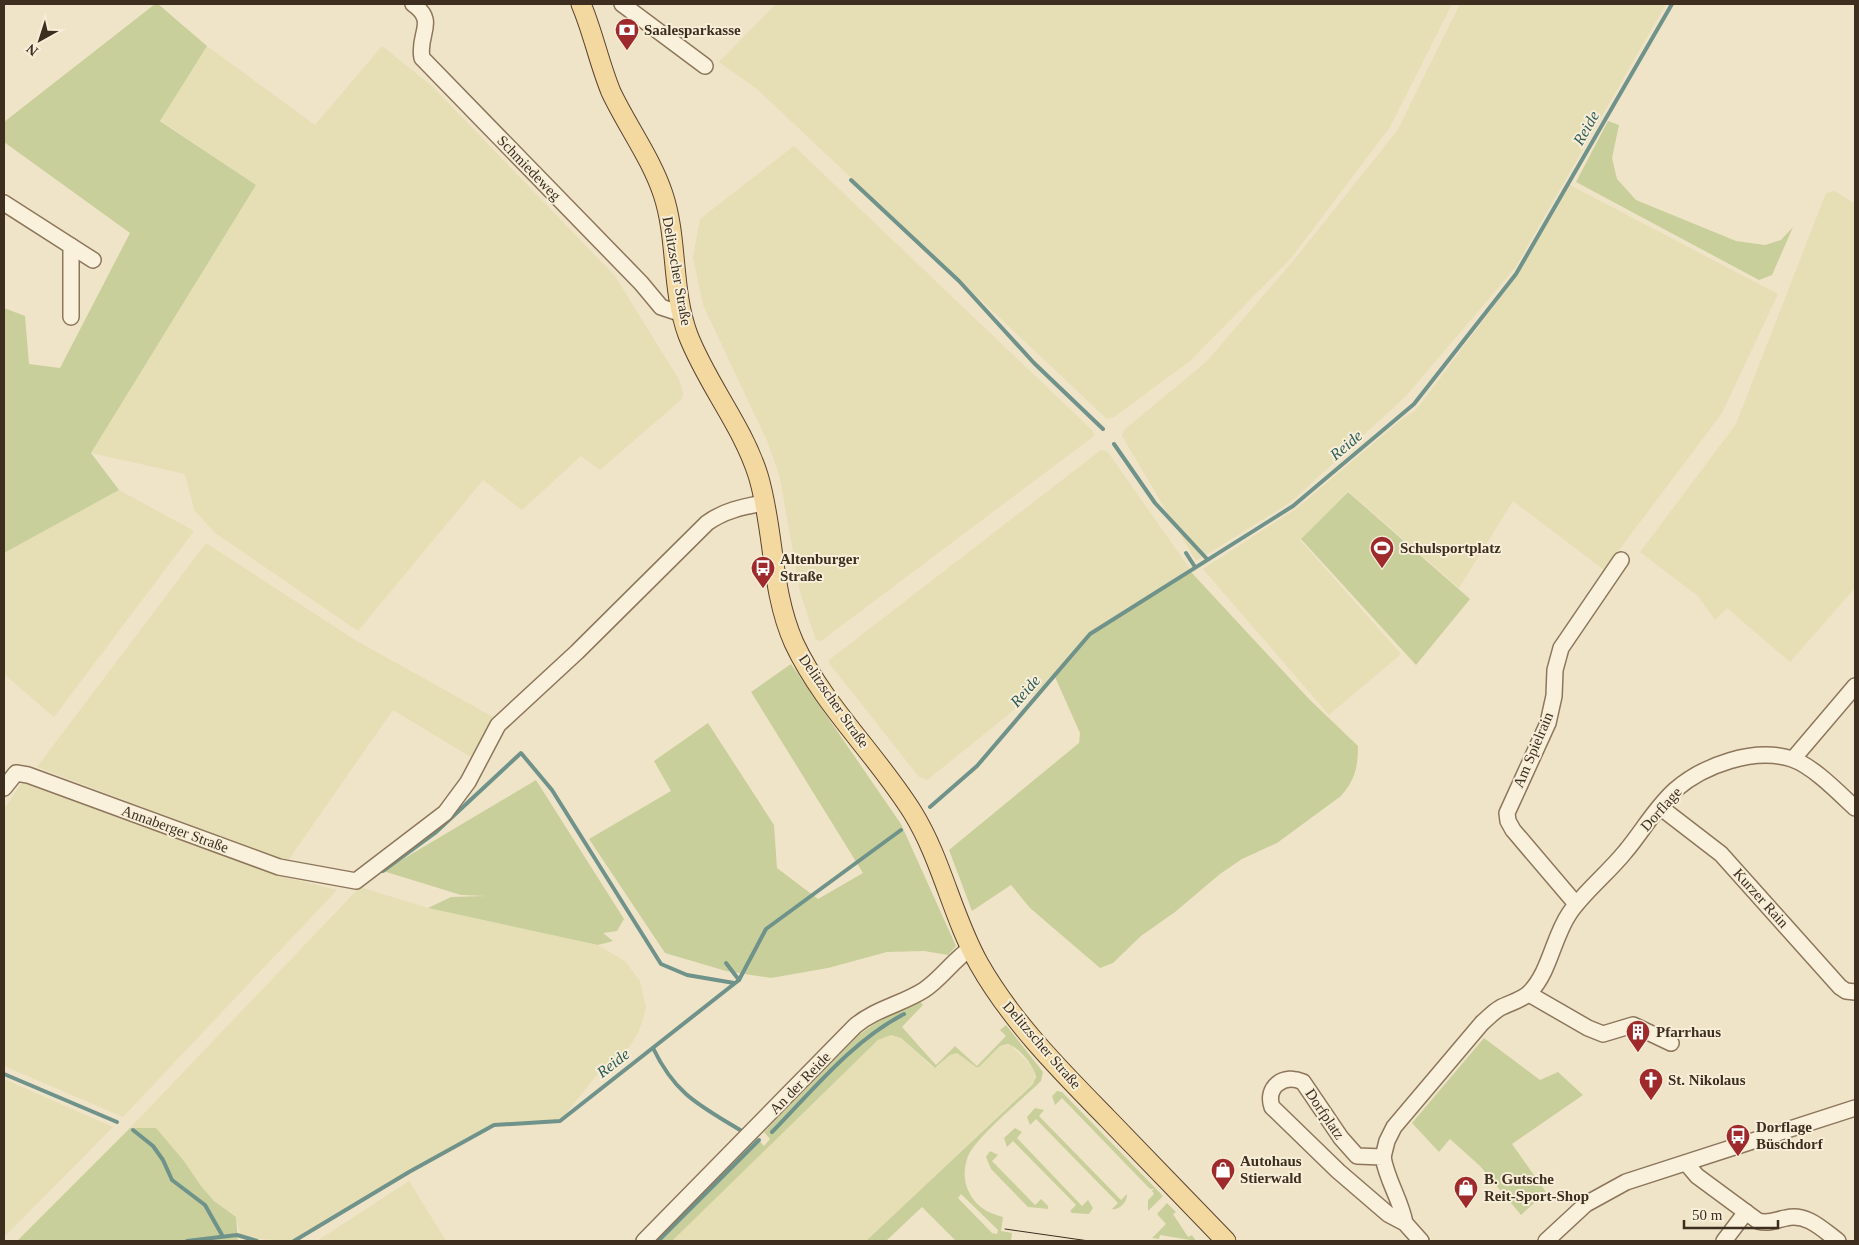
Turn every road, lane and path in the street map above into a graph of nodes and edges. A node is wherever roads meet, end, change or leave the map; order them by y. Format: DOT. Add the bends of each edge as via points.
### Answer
graph roads {
  1 [pos="414,4"];
  2 [pos="581,4"];
  3 [pos="622,4"];
  4 [pos="704,66"];
  5 [pos="4,203"];
  6 [pos="70,246"];
  7 [pos="93,260"];
  8 [pos="682,314"];
  9 [pos="71,318"];
  10 [pos="764,503"];
  11 [pos="1621,560"];
  12 [pos="1855,686"];
  13 [pos="1793,759"];
  14 [pos="4,788"];
  15 [pos="1660,807"];
  16 [pos="1855,808"];
  17 [pos="1576,904"];
  18 [pos="971,948"];
  19 [pos="1855,992"];
  20 [pos="1529,994"];
  21 [pos="1671,1043"];
  22 [pos="1855,1108"];
  23 [pos="1383,1157"];
  24 [pos="1686,1163"];
  25 [pos="1175,1188"];
  26 [pos="1746,1212"];
  27 [pos="1404,1223"];
  28 [pos="644,1241"];
  29 [pos="1213,1241"];
  30 [pos="1226,1241"];
  31 [pos="1421,1241"];
  32 [pos="1546,1241"];
  33 [pos="1724,1241"];
  34 [pos="1838,1241"];
  1 -- 8 [label="street, Schmiedeweg" via="427,19 420,49 422,58 661,307"];
  2 -- 8 [label="main road, Delitzscher Straße" via="610,88 662,192 669,218"];
  3 -- 4 [label="street"];
  5 -- 6 [label="street"];
  6 -- 7 [label="street"];
  6 -- 9 [label="street"];
  8 -- 10 [label="main road, Delitzscher Straße" via="689,337 741,433 758,476"];
  10 -- 14 [label="street, Annaberger Straße" via="736,508 707,523 498,725 468,782 445,813 356,882 279,867 28,775 16,773"];
  10 -- 18 [label="main road, Delitzscher Straße" via="776,585 795,644 820,686 916,818"];
  11 -- 17 [label="street, Am Spielrain" via="1561,648 1548,723 1507,813 1513,830"];
  12 -- 13 [label="street"];
  13 -- 15 [label="street, Dorflage" via="1752,756 1711,768 1688,780"];
  13 -- 16 [label="street, Dorflage" via="1834,788"];
  15 -- 17 [label="street, Dorflage" via="1618,861"];
  15 -- 19 [label="street, Kurzer Rain" via="1721,854 1840,988"];
  17 -- 20 [label="street, Dorflage"];
  18 -- 25 [label="main road, Delitzscher Straße" via="999,994 1036,1042"];
  18 -- 28 [label="street, An der Reide" via="954,960 925,990 865,1017"];
  20 -- 21 [label="street" via="1579,1024 1603,1034 1633,1025"];
  20 -- 23 [label="street" via="1497,1010 1471,1035 1394,1127"];
  22 -- 24 [label="street"];
  23 -- 27 [label="street, Dorfplatz" via="1402,1208"];
  23 -- 27 [label="street, Dorfplatz" via="1357,1156 1303,1082 1290,1080 1277,1084 1271,1090 1268,1097 1272,1107 1338,1171 1388,1214"];
  24 -- 26 [label="street" via="1697,1176"];
  24 -- 32 [label="street" via="1626,1182 1606,1193 1574,1213"];
  25 -- 29 [label="main road, Delitzscher Straße"];
  25 -- 30 [label="main road, Delitzscher Straße"];
  26 -- 33 [label="street"];
  26 -- 34 [label="street" via="1767,1223 1800,1217"];
  27 -- 31 [label="street, Dorfplatz"];
}
